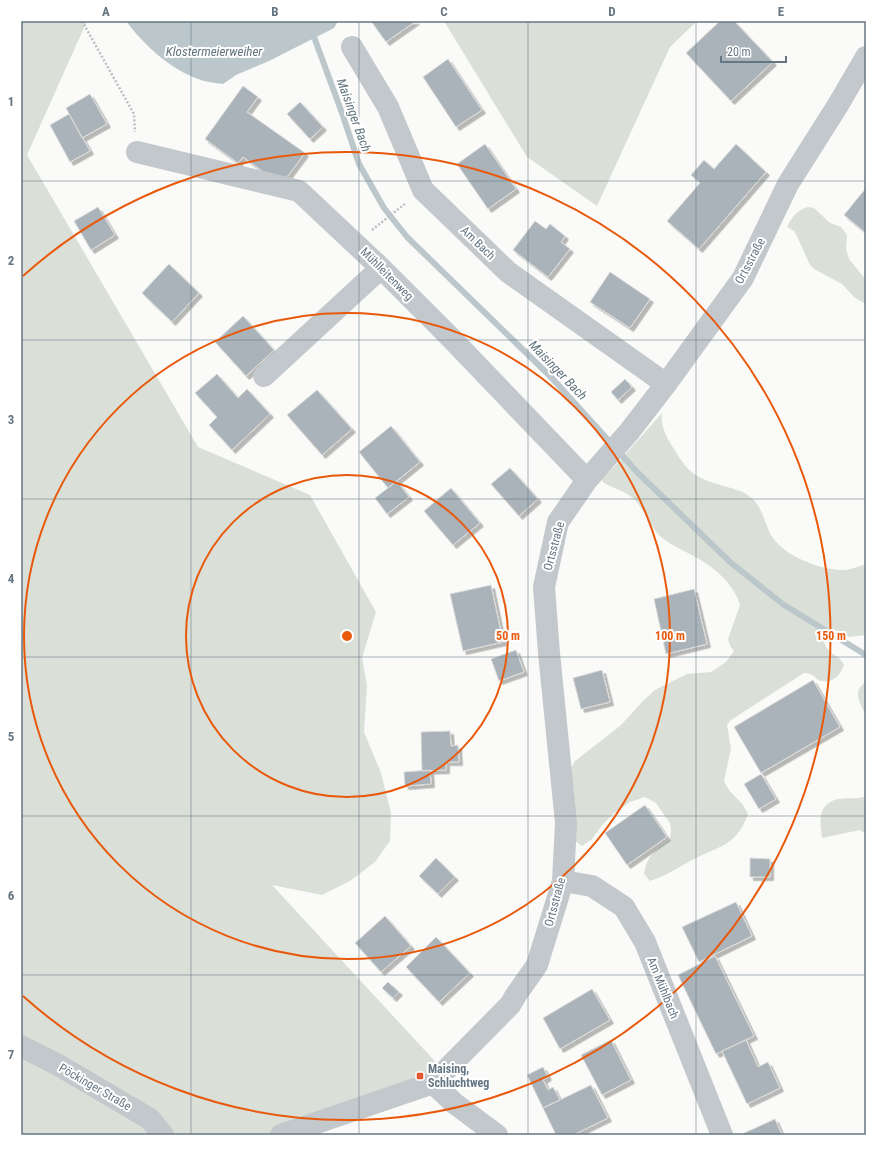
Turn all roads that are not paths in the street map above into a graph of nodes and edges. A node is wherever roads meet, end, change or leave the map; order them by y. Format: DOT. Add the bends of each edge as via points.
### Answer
graph roads {
  1 [pos="352,47"];
  2 [pos="866,57"];
  3 [pos="137,152"];
  4 [pos="381,268"];
  5 [pos="264,376"];
  6 [pos="666,384"];
  7 [pos="587,480"];
  8 [pos="563,881"];
  9 [pos="21,1046"];
  10 [pos="432,1083"];
  11 [pos="163,1135"];
  12 [pos="281,1135"];
  13 [pos="497,1135"];
  14 [pos="722,1135"];
  1 -- 6 [label="street, Am Bach" via="388,107 423,190 508,272"];
  2 -- 6 [label="street, Ortsstraße" via="788,184 743,278"];
  3 -- 4 [label="street, Mühlleitenweg" via="299,191"];
  4 -- 5 [label="street"];
  4 -- 7 [label="street, Mühlleitenweg"];
  6 -- 7 [label="street, Ortsstraße"];
  7 -- 8 [label="street, Ortsstraße" via="558,522 544,587 566,823"];
  8 -- 10 [label="street, Ortsstraße" via="537,965 510,1006"];
  8 -- 14 [label="street, Am Mühlbach" via="592,886 624,907 645,942"];
  9 -- 11 [label="street, Pöckinger Straße" via="150,1119"];
  10 -- 12 [label="street"];
  10 -- 13 [label="street"];
}
